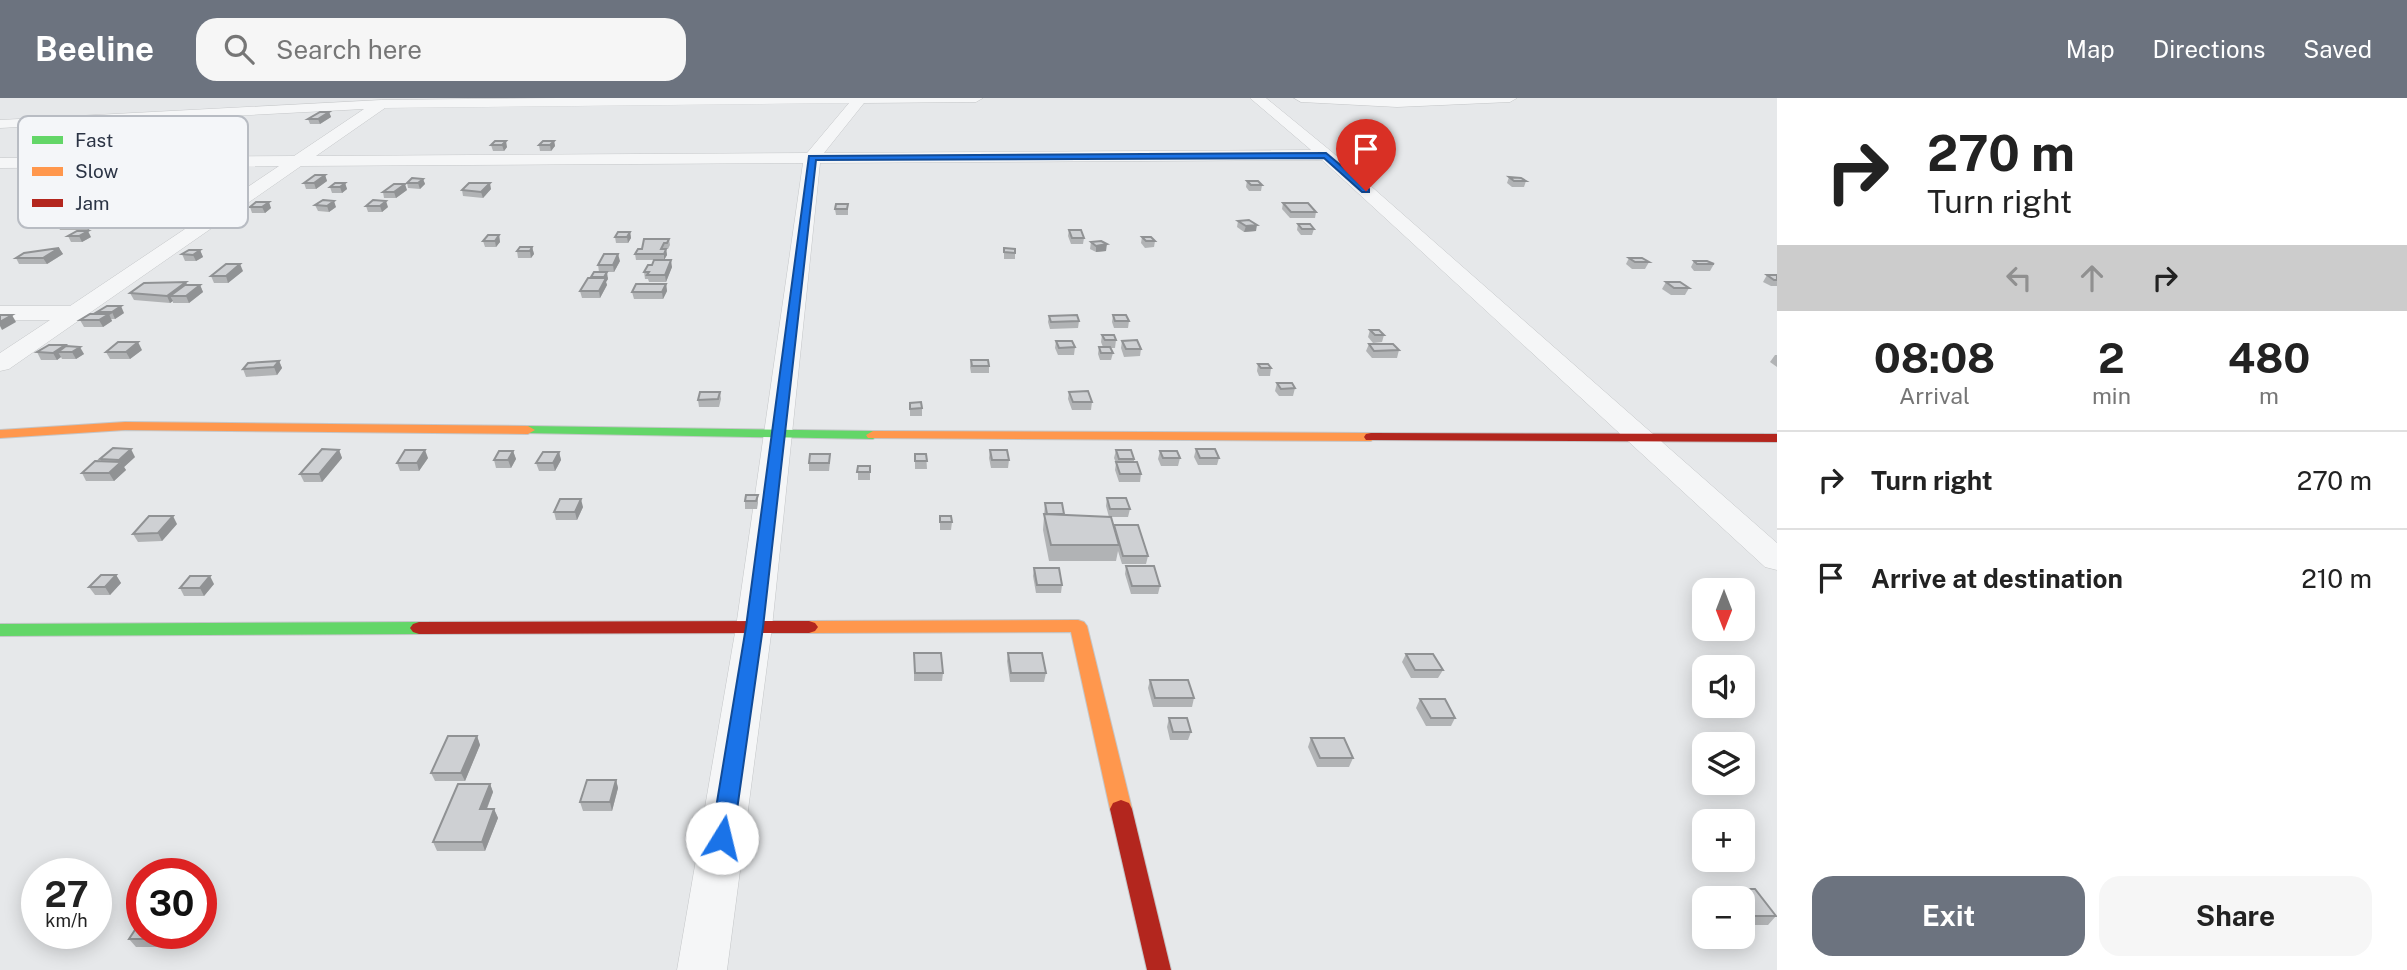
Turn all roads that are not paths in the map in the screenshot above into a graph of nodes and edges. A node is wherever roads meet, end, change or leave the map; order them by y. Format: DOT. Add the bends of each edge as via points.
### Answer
graph roads {
  1 [pos="861,98"];
  2 [pos="976,98"];
  3 [pos="1257,98"];
  4 [pos="1301,98"];
  5 [pos="1510,98"];
  6 [pos="385,101"];
  7 [pos="134,116"];
  8 [pos="18,123"];
  9 [pos="0,124"];
  10 [pos="1326,155"];
  11 [pos="812,158"];
  12 [pos="248,161"];
  13 [pos="295,161"];
  14 [pos="0,163"];
  15 [pos="18,163"];
  16 [pos="248,193"];
  17 [pos="198,228"];
  18 [pos="0,313"];
  19 [pos="75,313"];
  20 [pos="0,364"];
  21 [pos="0,434"];
  22 [pos="778,435"];
  23 [pos="1777,439"];
  24 [pos="1640,440"];
  25 [pos="1777,560"];
  26 [pos="754,627"];
  27 [pos="0,631"];
  28 [pos="702,970"];
  29 [pos="1159,970"];
  1 -- 2 [label="street"];
  1 -- 6 [label="street"];
  1 -- 11 [label="street"];
  3 -- 10 [label="street"];
  4 -- 5 [label="street" via="1397,103"];
  6 -- 7 [label="street"];
  6 -- 13 [label="street"];
  8 -- 9 [label="street"];
  10 -- 11 [label="street"];
  10 -- 24 [label="street"];
  11 -- 13 [label="street"];
  11 -- 22 [label="street"];
  12 -- 13 [label="street"];
  13 -- 16 [label="street"];
  14 -- 15 [label="street"];
  17 -- 19 [label="street"];
  18 -- 19 [label="street"];
  19 -- 20 [label="street"];
  21 -- 22 [label="street" via="152,426"];
  22 -- 24 [label="street"];
  22 -- 26 [label="street"];
  23 -- 24 [label="street"];
  24 -- 25 [label="street"];
  26 -- 27 [label="street"];
  26 -- 28 [label="street"];
  26 -- 29 [label="street" via="1078,626"];
}
